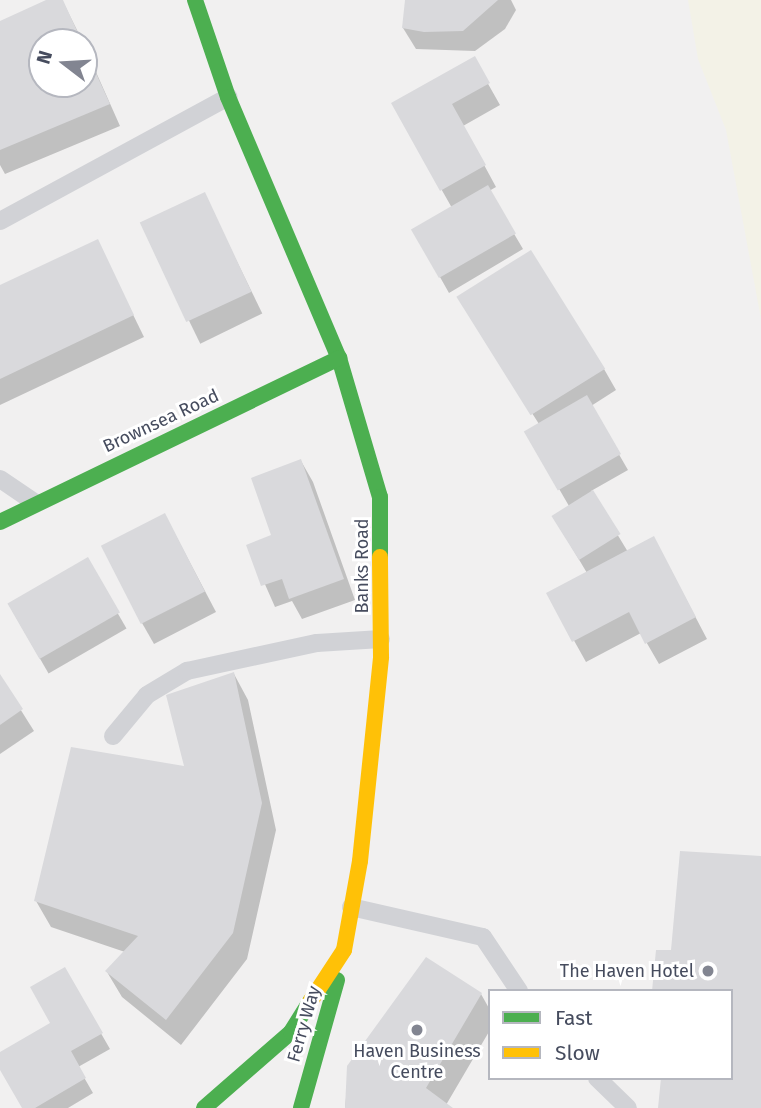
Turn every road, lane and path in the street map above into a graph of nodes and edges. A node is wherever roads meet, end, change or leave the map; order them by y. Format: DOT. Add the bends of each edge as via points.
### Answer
graph roads {
  1 [pos="195,0"];
  2 [pos="228,97"];
  3 [pos="0,221"];
  4 [pos="340,358"];
  5 [pos="0,480"];
  6 [pos="34,502"];
  7 [pos="0,522"];
  8 [pos="382,639"];
  9 [pos="113,736"];
  10 [pos="351,907"];
  11 [pos="344,950"];
  12 [pos="518,989"];
  13 [pos="599,1080"];
  14 [pos="204,1108"];
  15 [pos="301,1108"];
  16 [pos="628,1108"];
  1 -- 2 [label="main road, Banks Road"];
  2 -- 3 [label="lane"];
  2 -- 4 [label="main road, Banks Road"];
  4 -- 6 [label="main road, Brownsea Road"];
  4 -- 8 [label="main road, Banks Road" via="380,497"];
  5 -- 6 [label="lane"];
  6 -- 7 [label="main road, Brownsea Road"];
  8 -- 9 [label="lane" via="317,643 187,671 147,695"];
  8 -- 10 [label="main road, Banks Road" via="371,771"];
  10 -- 11 [label="main road, Banks Road"];
  10 -- 12 [label="lane" via="483,937"];
  11 -- 14 [label="main road, Banks Road" via="291,1032"];
  11 -- 15 [label="main road, Ferry Way"];
  13 -- 16 [label="lane"];
}
